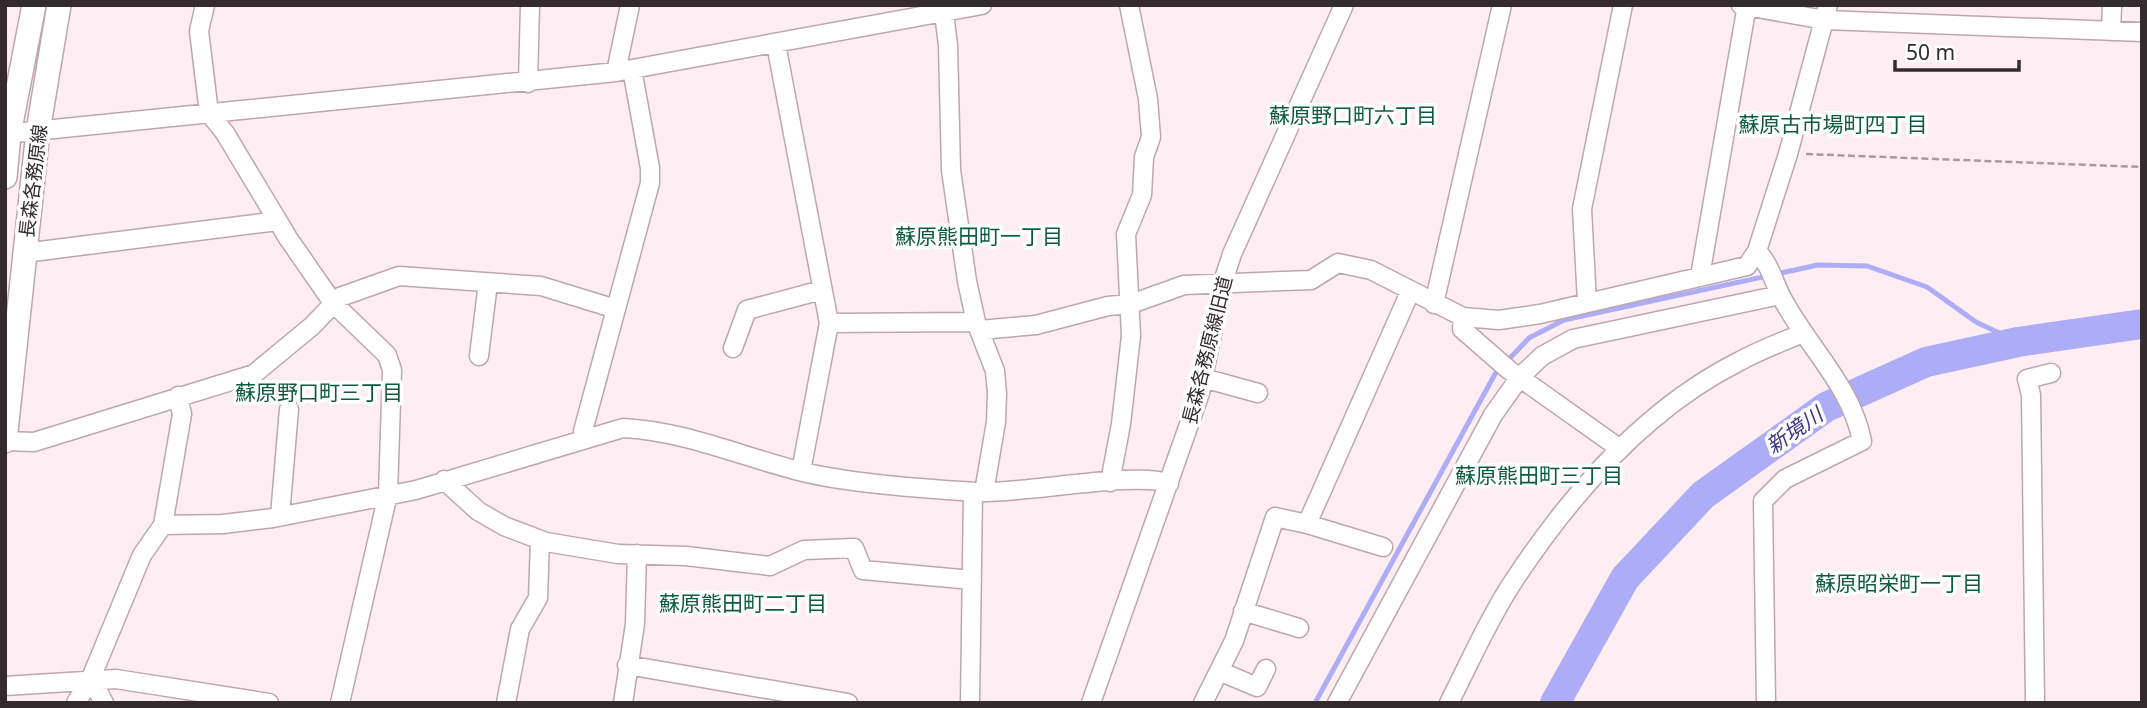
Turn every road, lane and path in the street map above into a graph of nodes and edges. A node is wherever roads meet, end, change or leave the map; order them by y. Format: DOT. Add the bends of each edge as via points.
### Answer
graph roads {
  1 [pos="34,5"];
  2 [pos="59,5"];
  3 [pos="205,5"];
  4 [pos="530,5"];
  5 [pos="630,5"];
  6 [pos="982,5"];
  7 [pos="1129,5"];
  8 [pos="1344,5"];
  9 [pos="1502,5"];
  10 [pos="1623,5"];
  11 [pos="2112,5"];
  12 [pos="1745,6"];
  13 [pos="943,9"];
  14 [pos="1827,13"];
  15 [pos="2111,30"];
  16 [pos="2142,32"];
  17 [pos="776,44"];
  18 [pos="624,71"];
  19 [pos="528,83"];
  20 [pos="209,113"];
  21 [pos="38,131"];
  22 [pos="7,134"];
  23 [pos="1787,154"];
  24 [pos="2142,167"];
  25 [pos="5,177"];
  26 [pos="278,221"];
  27 [pos="24,253"];
  28 [pos="1763,258"];
  29 [pos="1700,276"];
  30 [pos="488,283"];
  31 [pos="1222,285"];
  32 [pos="822,290"];
  33 [pos="1779,291"];
  34 [pos="1410,292"];
  35 [pos="1587,302"];
  36 [pos="333,303"];
  37 [pos="1131,304"];
  38 [pos="1434,304"];
  39 [pos="616,309"];
  40 [pos="1463,317"];
  41 [pos="829,323"];
  42 [pos="978,326"];
  43 [pos="1803,333"];
  44 [pos="733,348"];
  45 [pos="479,356"];
  46 [pos="2050,373"];
  47 [pos="1514,374"];
  48 [pos="1203,378"];
  49 [pos="1258,393"];
  50 [pos="178,396"];
  51 [pos="289,409"];
  52 [pos="585,438"];
  53 [pos="5,441"];
  54 [pos="1619,448"];
  55 [pos="801,471"];
  56 [pos="444,480"];
  57 [pos="1110,482"];
  58 [pos="1169,484"];
  59 [pos="978,492"];
  60 [pos="388,494"];
  61 [pos="280,516"];
  62 [pos="1307,524"];
  63 [pos="163,525"];
  64 [pos="540,540"];
  65 [pos="1383,547"];
  66 [pos="637,554"];
  67 [pos="972,580"];
  68 [pos="1243,611"];
  69 [pos="1299,628"];
  70 [pos="626,666"];
  71 [pos="1266,669"];
  72 [pos="1219,671"];
  73 [pos="91,678"];
  74 [pos="5,686"];
  75 [pos="791,698"];
  76 [pos="239,701"];
  77 [pos="76,703"];
  78 [pos="104,703"];
  79 [pos="269,703"];
  80 [pos="340,703"];
  81 [pos="506,703"];
  82 [pos="622,703"];
  83 [pos="848,703"];
  84 [pos="970,703"];
  85 [pos="1091,703"];
  86 [pos="1203,703"];
  87 [pos="1337,703"];
  88 [pos="1449,703"];
  89 [pos="1766,703"];
  90 [pos="2035,703"];
  1 -- 22 [label="main road, 長森各務原線"];
  2 -- 21 [label="main road, 長森各務原線"];
  3 -- 20 [label="street" via="199,31"];
  4 -- 19 [label="street"];
  5 -- 18 [label="street"];
  6 -- 13 [label="street"];
  7 -- 37 [label="street" via="1151,137 1144,157 1142,195 1126,234"];
  8 -- 31 [label="street, 長森各務原線旧道"];
  9 -- 38 [label="street"];
  10 -- 35 [label="street" via="1582,209"];
  11 -- 15 [label="street"];
  12 -- 14 [label="street"];
  12 -- 29 [label="street"];
  13 -- 17 [label="street"];
  13 -- 42 [label="street" via="951,170"];
  14 -- 15 [label="street"];
  14 -- 23 [label="street"];
  15 -- 16 [label="street"];
  17 -- 18 [label="street"];
  17 -- 32 [label="street"];
  18 -- 19 [label="street"];
  18 -- 39 [label="street" via="650,183"];
  19 -- 20 [label="street"];
  20 -- 21 [label="street"];
  20 -- 26 [label="street"];
  21 -- 22 [label="street"];
  21 -- 27 [label="main road, 長森各務原線"];
  22 -- 25 [label="main road, 長森各務原線"];
  23 -- 24 [label="path"];
  23 -- 28 [label="street"];
  26 -- 27 [label="street"];
  26 -- 36 [label="street"];
  27 -- 53 [label="main road, 長森各務原線"];
  28 -- 29 [label="street"];
  28 -- 33 [label="street"];
  29 -- 35 [label="street"];
  30 -- 36 [label="street" via="400,276"];
  30 -- 39 [label="street" via="541,286"];
  30 -- 45 [label="street"];
  31 -- 34 [label="street" via="1311,280 1338,263 1370,270"];
  31 -- 37 [label="street" via="1184,285"];
  31 -- 48 [label="street, 長森各務原線旧道"];
  32 -- 41 [label="street"];
  32 -- 44 [label="street" via="747,310"];
  33 -- 43 [label="street"];
  33 -- 47 [label="street" via="1573,339"];
  34 -- 38 [label="street"];
  34 -- 62 [label="street"];
  35 -- 40 [label="street" via="1499,320"];
  36 -- 50 [label="street" via="254,374"];
  36 -- 60 [label="street" via="387,355 391,370"];
  37 -- 42 [label="street" via="1036,325"];
  37 -- 57 [label="street" via="1121,424"];
  38 -- 40 [label="street"];
  39 -- 52 [label="street" via="583,431"];
  40 -- 47 [label="street" via="1462,329"];
  41 -- 42 [label="street"];
  41 -- 55 [label="street"];
  42 -- 59 [label="street" via="998,393 996,422"];
  43 -- 54 [label="street" via="1738,361 1682,396"];
  43 -- 89 [label="street" via="1836,377 1862,440 1785,479 1763,501"];
  46 -- 90 [label="street" via="2027,379 2031,395"];
  47 -- 54 [label="street"];
  47 -- 87 [label="street"];
  48 -- 49 [label="street"];
  48 -- 58 [label="street, 長森各務原線旧道"];
  50 -- 53 [label="street" via="34,442"];
  50 -- 63 [label="street" via="182,414"];
  51 -- 61 [label="street"];
  52 -- 55 [label="street" via="624,428 659,430"];
  52 -- 56 [label="street"];
  54 -- 88 [label="street" via="1510,587"];
  55 -- 59 [label="street"];
  56 -- 60 [label="street"];
  56 -- 64 [label="street" via="478,511"];
  57 -- 58 [label="street" via="1161,480"];
  57 -- 59 [label="street"];
  58 -- 85 [label="street, 長森各務原線旧道"];
  59 -- 67 [label="street"];
  60 -- 61 [label="street"];
  60 -- 80 [label="street"];
  61 -- 63 [label="street" via="223,524"];
  62 -- 65 [label="street"];
  62 -- 68 [label="street" via="1275,517"];
  63 -- 73 [label="street" via="142,555"];
  64 -- 66 [label="street"];
  64 -- 81 [label="street" via="538,598 520,629"];
  66 -- 67 [label="street" via="770,566 804,550 854,548 863,570"];
  66 -- 70 [label="street" via="635,624"];
  67 -- 84 [label="street"];
  68 -- 69 [label="street"];
  68 -- 72 [label="street"];
  70 -- 75 [label="street"];
  70 -- 82 [label="street"];
  71 -- 72 [label="street" via="1257,687"];
  72 -- 86 [label="street"];
  73 -- 74 [label="street"];
  73 -- 76 [label="street"];
  73 -- 77 [label="street"];
  73 -- 78 [label="street"];
  75 -- 83 [label="street"];
  76 -- 79 [label="street"];
}
